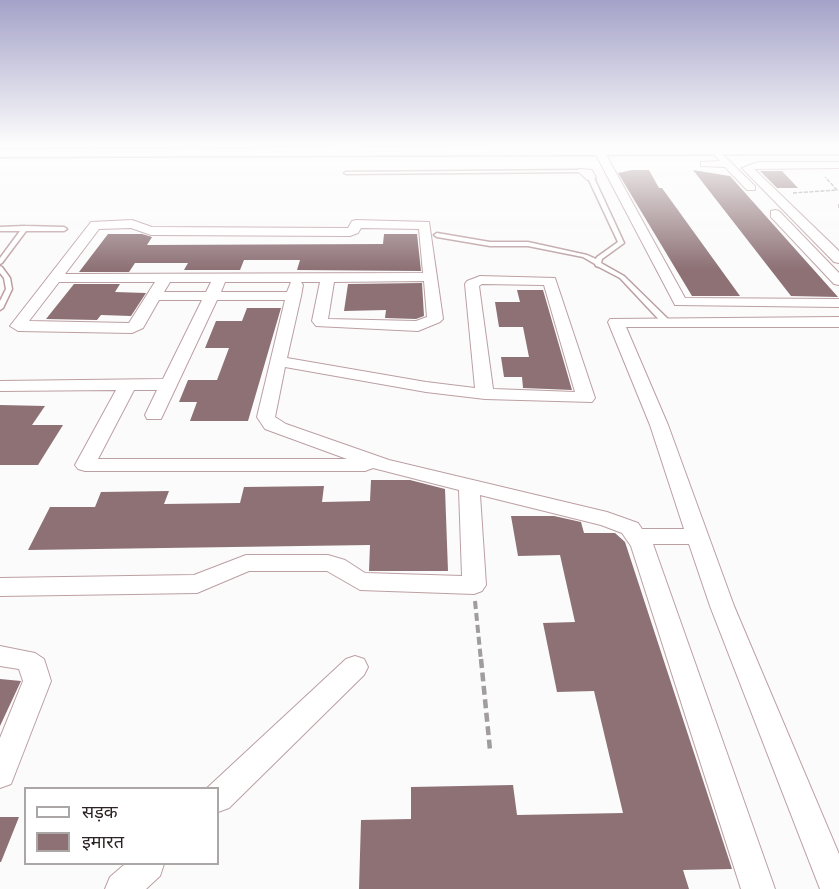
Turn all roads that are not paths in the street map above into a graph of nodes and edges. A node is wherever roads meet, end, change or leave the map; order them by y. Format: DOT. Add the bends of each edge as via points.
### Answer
graph roads {
  1 [pos="593,186"];
  2 [pos="622,186"];
  3 [pos="750,186"];
  4 [pos="766,186"];
  5 [pos="25,228"];
  6 [pos="64,228"];
  7 [pos="0,229"];
  8 [pos="437,235"];
  9 [pos="839,259"];
  10 [pos="0,262"];
  11 [pos="598,265"];
  12 [pos="0,268"];
  13 [pos="298,277"];
  14 [pos="328,277"];
  15 [pos="431,277"];
  16 [pos="54,278"];
  17 [pos="165,278"];
  18 [pos="220,278"];
  19 [pos="839,281"];
  20 [pos="154,296"];
  21 [pos="211,296"];
  22 [pos="294,296"];
  23 [pos="839,303"];
  24 [pos="770,304"];
  25 [pos="0,308"];
  26 [pos="782,322"];
  27 [pos="839,322"];
  28 [pos="668,324"];
  29 [pos="278,361"];
  30 [pos="169,384"];
  31 [pos="128,385"];
  32 [pos="1,387"];
  33 [pos="485,394"];
  34 [pos="154,415"];
  35 [pos="383,465"];
  36 [pos="469,484"];
  37 [pos="636,536"];
  38 [pos="698,537"];
  39 [pos="0,587"];
  40 [pos="0,656"];
  41 [pos="356,667"];
  42 [pos="0,774"];
  43 [pos="219,797"];
  44 [pos="147,865"];
  45 [pos="122,889"];
  46 [pos="758,889"];
  47 [pos="837,889"];
  1 -- 11 [label="lane" via="621,243 599,258"];
  2 -- 24 [label="street" via="677,300"];
  3 -- 19 [label="street"];
  4 -- 9 [label="street"];
  5 -- 6 [label="lane"];
  5 -- 7 [label="lane"];
  5 -- 10 [label="lane"];
  8 -- 11 [label="lane" via="490,244 528,244 585,256"];
  11 -- 28 [label="lane" via="622,277"];
  12 -- 25 [label="lane" via="9,290"];
  13 -- 14 [label="street"];
  13 -- 18 [label="street"];
  13 -- 22 [label="street"];
  14 -- 15 [label="street"];
  14 -- 15 [label="street" via="322,323 418,326 435,319"];
  15 -- 16 [label="street" via="425,225 357,224 350,232 163,231 132,224 95,225"];
  16 -- 17 [label="street"];
  16 -- 20 [label="street" via="18,327 132,328"];
  17 -- 18 [label="street"];
  17 -- 20 [label="street"];
  18 -- 21 [label="street"];
  20 -- 21 [label="street"];
  21 -- 22 [label="street"];
  21 -- 30 [label="street"];
  22 -- 29 [label="street"];
  23 -- 24 [label="street"];
  24 -- 26 [label="street"];
  26 -- 27 [label="street"];
  26 -- 28 [label="street"];
  28 -- 38 [label="street" via="616,322 659,425"];
  29 -- 33 [label="street"];
  29 -- 35 [label="street" via="268,421 329,448"];
  30 -- 31 [label="street"];
  30 -- 34 [label="street"];
  31 -- 32 [label="street"];
  31 -- 35 [label="street" via="85,465"];
  33 -- 33 [label="street" via="587,397 550,281 480,280 472,284"];
  35 -- 36 [label="street"];
  36 -- 37 [label="street" via="607,519 630,528"];
  36 -- 39 [label="street" via="474,585 360,581 333,564 246,562 197,584"];
  37 -- 38 [label="street"];
  37 -- 46 [label="street"];
  38 -- 47 [label="street" via="722,606"];
  40 -- 42 [label="street" via="26,660 35,667 37,681"];
  41 -- 43 [label="street"];
  44 -- 45 [label="street"];
}
